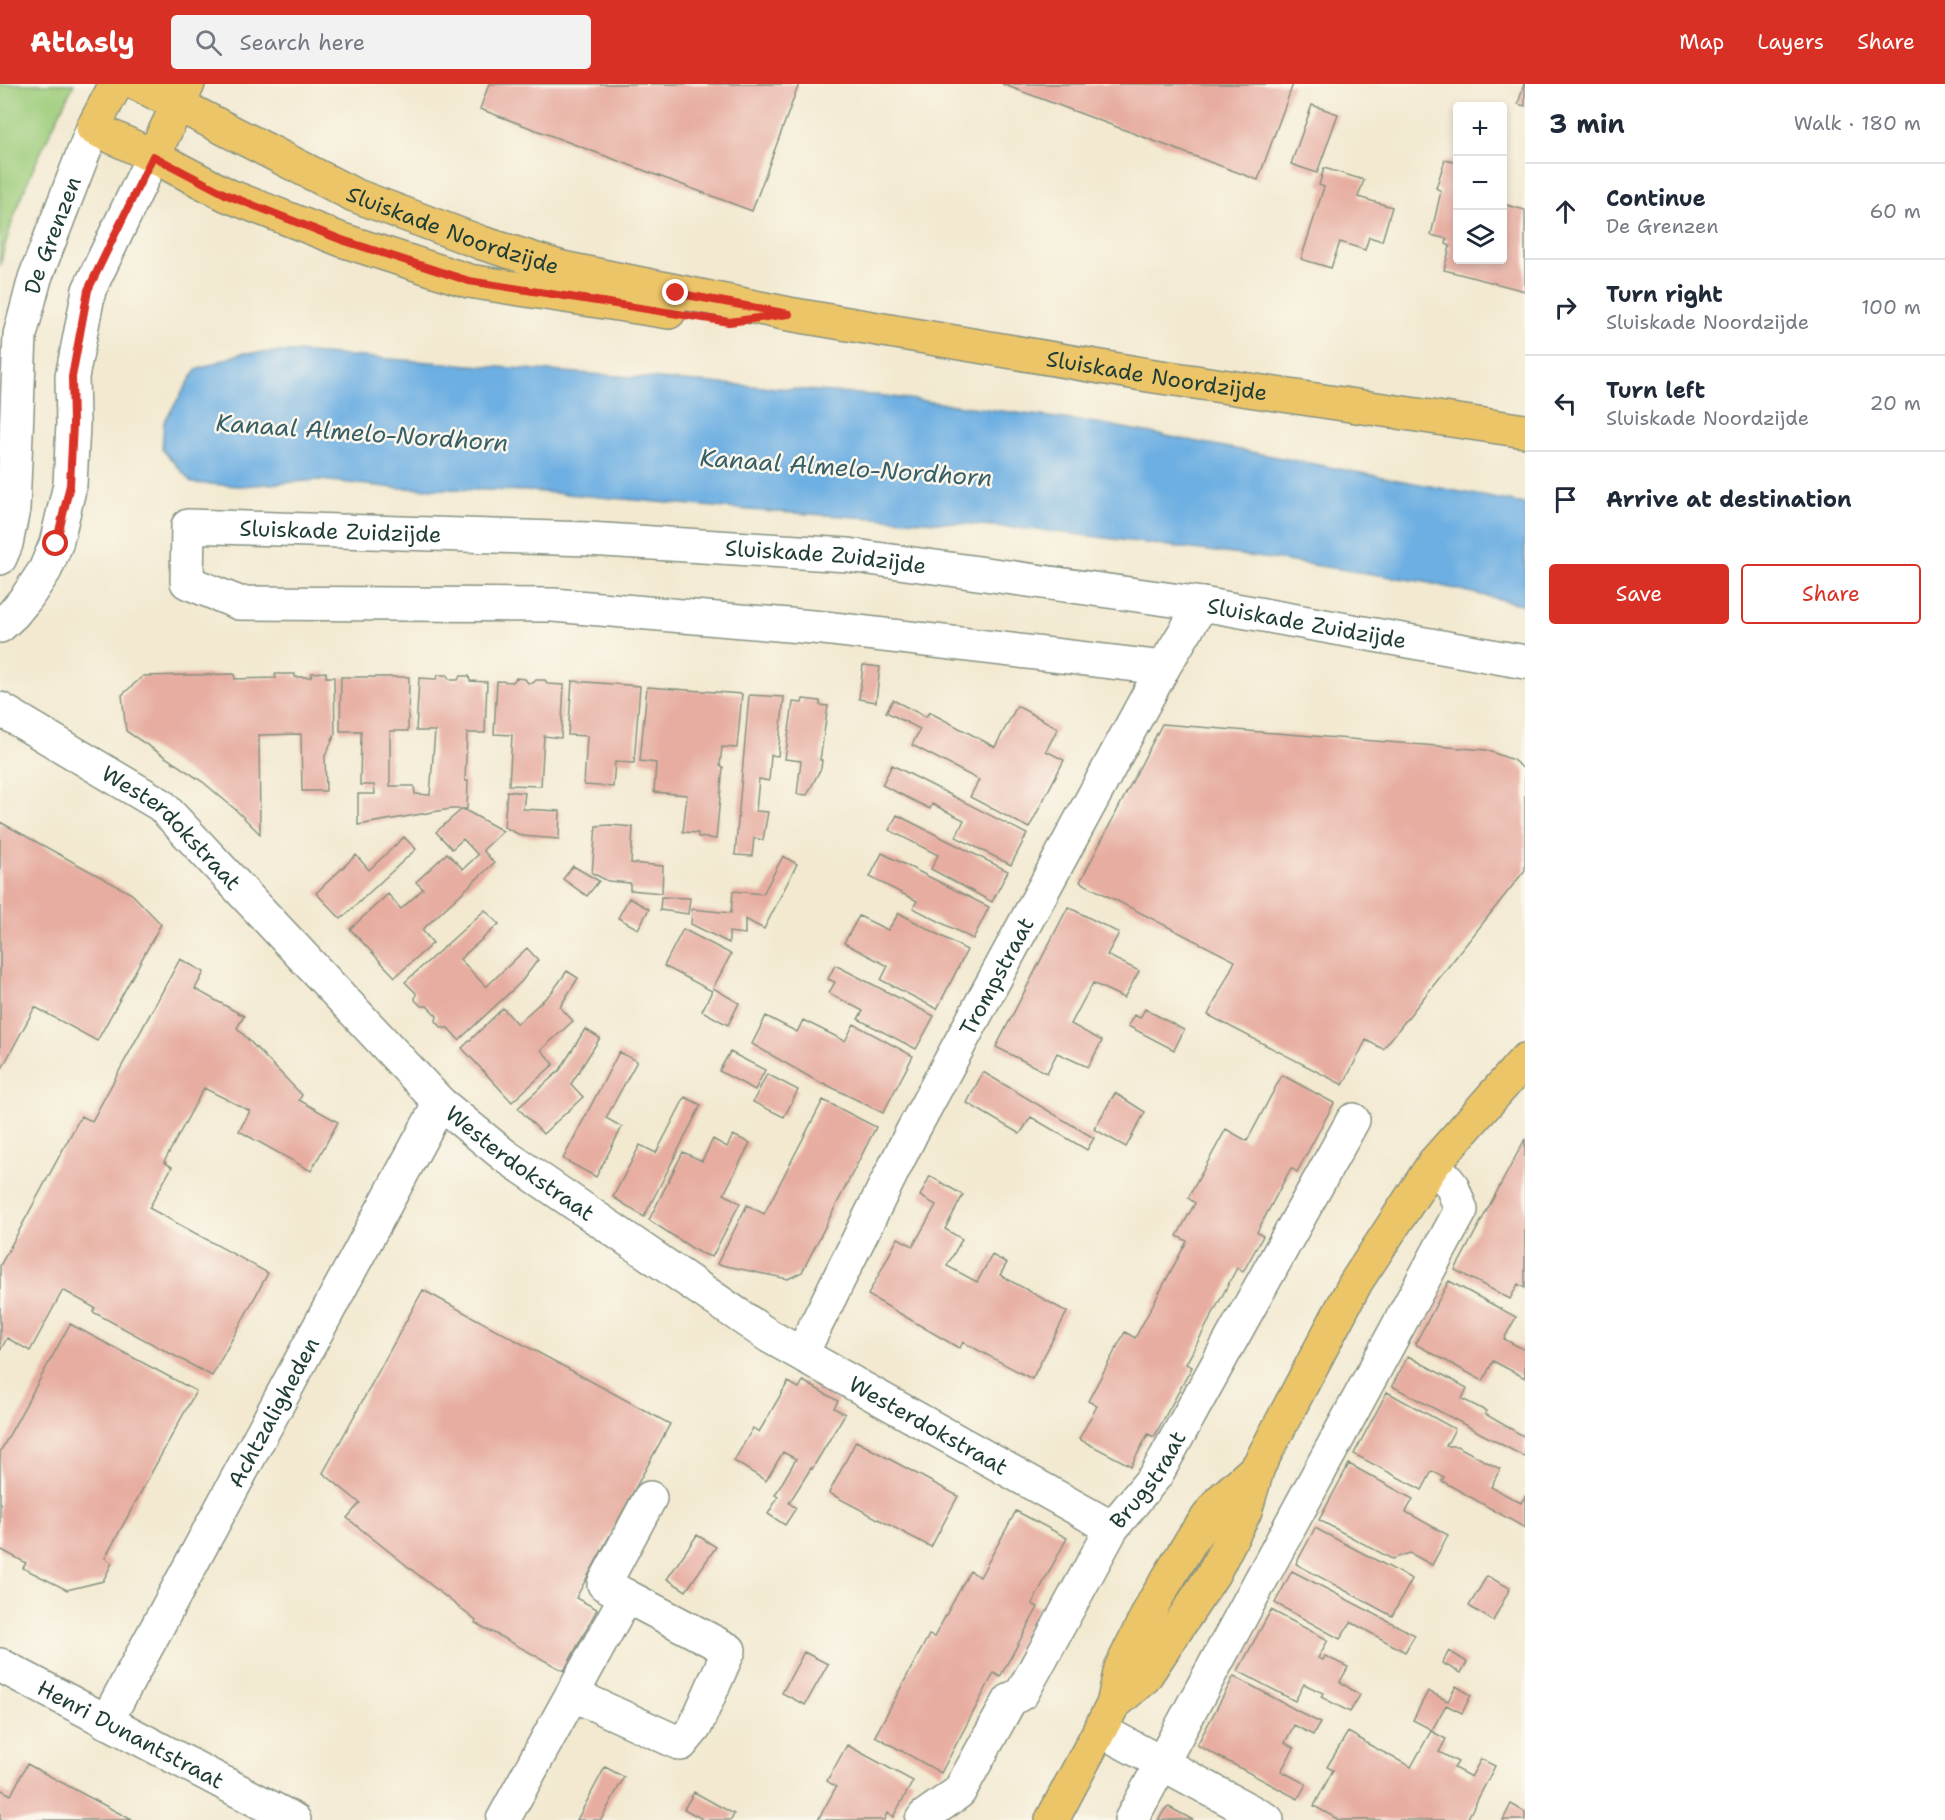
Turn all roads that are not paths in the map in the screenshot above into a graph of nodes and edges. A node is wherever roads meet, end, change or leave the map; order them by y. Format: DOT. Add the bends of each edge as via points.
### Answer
graph roads {
  1 [pos="116,84"];
  2 [pos="138,84"];
  3 [pos="183,94"];
  4 [pos="93,128"];
  5 [pos="153,156"];
  6 [pos="789,314"];
  7 [pos="1525,431"];
  8 [pos="0,558"];
  9 [pos="1202,604"];
  10 [pos="0,626"];
  11 [pos="1525,662"];
  12 [pos="1163,668"];
  13 [pos="0,709"];
  14 [pos="1525,1060"];
  15 [pos="440,1103"];
  16 [pos="1353,1120"];
  17 [pos="1434,1162"];
  18 [pos="802,1353"];
  19 [pos="650,1498"];
  20 [pos="1112,1528"];
  21 [pos="626,1596"];
  22 [pos="0,1665"];
  23 [pos="572,1694"];
  24 [pos="1106,1718"];
  25 [pos="106,1722"];
  26 [pos="1161,1764"];
  27 [pos="294,1820"];
  28 [pos="502,1820"];
  29 [pos="922,1820"];
  30 [pos="1052,1820"];
  31 [pos="1131,1820"];
  32 [pos="1267,1820"];
  1 -- 4 [label="main road"];
  2 -- 3 [label="main road, Sluiskade Noordzijde"];
  3 -- 5 [label="main road"];
  3 -- 6 [label="main road, Sluiskade Noordzijde" via="244,137 354,195 482,243 562,268"];
  4 -- 5 [label="main road, Sluiskade Noordzijde"];
  4 -- 8 [label="street, De Grenzen" via="34,278 20,335 13,509"];
  5 -- 6 [label="main road, Sluiskade Noordzijde" via="227,195 342,240 469,281 729,322"];
  5 -- 10 [label="street" via="88,290 72,377 70,485 56,544 27,597"];
  6 -- 7 [label="main road, Sluiskade Noordzijde" via="1148,375"];
  9 -- 11 [label="street, Sluiskade Zuidzijde"];
  9 -- 12 [label="street, Trompstraat"];
  9 -- 12 [label="street, Sluiskade Zuidzijde" via="848,555 588,539 188,526 188,582 239,603 553,605 824,628"];
  12 -- 18 [label="street, Trompstraat" via="912,1132"];
  13 -- 15 [label="street, Westerdokstraat" via="161,805"];
  14 -- 17 [label="main road"];
  15 -- 18 [label="street, Westerdokstraat" via="504,1155 770,1336"];
  15 -- 25 [label="street, Achtzaligheden"];
  16 -- 20 [label="street, Brugstraat" via="1156,1475"];
  17 -- 24 [label="main road" via="1356,1282 1258,1467 1221,1501 1194,1536 1155,1600 1121,1668"];
  17 -- 26 [label="street" via="1452,1186 1461,1210"];
  18 -- 20 [label="street, Westerdokstraat"];
  19 -- 21 [label="street" via="604,1584"];
  20 -- 29 [label="street, Brugstraat" via="1022,1693 1010,1700 960,1792"];
  21 -- 23 [label="street"];
  21 -- 23 [label="street" via="729,1650 695,1727 681,1744"];
  22 -- 25 [label="street, Henri Dunantstraat"];
  23 -- 28 [label="street"];
  24 -- 26 [label="street"];
  24 -- 30 [label="main road"];
  25 -- 27 [label="street, Henri Dunantstraat"];
  26 -- 31 [label="street"];
  26 -- 32 [label="street"];
}
